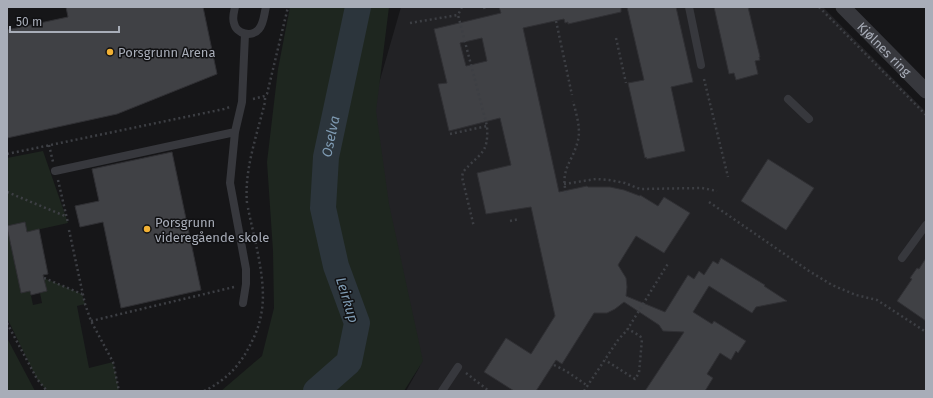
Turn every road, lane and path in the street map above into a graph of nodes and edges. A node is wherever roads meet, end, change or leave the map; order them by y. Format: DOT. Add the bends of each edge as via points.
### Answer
graph roads {
  1 [pos="235,7"];
  2 [pos="266,7"];
  3 [pos="288,7"];
  4 [pos="462,7"];
  5 [pos="689,7"];
  6 [pos="819,7"];
  7 [pos="843,7"];
  8 [pos="458,15"];
  9 [pos="556,22"];
  10 [pos="410,23"];
  11 [pos="245,34"];
  12 [pos="616,38"];
  13 [pos="701,65"];
  14 [pos="704,79"];
  15 [pos="626,83"];
  16 [pos="926,91"];
  17 [pos="572,96"];
  18 [pos="788,99"];
  19 [pos="573,101"];
  20 [pos="242,102"];
  21 [pos="926,115"];
  22 [pos="809,119"];
  23 [pos="487,126"];
  24 [pos="235,132"];
  25 [pos="450,134"];
  26 [pos="49,145"];
  27 [pos="7,154"];
  28 [pos="56,171"];
  29 [pos="728,177"];
  30 [pos="564,184"];
  31 [pos="717,191"];
  32 [pos="7,192"];
  33 [pos="566,193"];
  34 [pos="709,202"];
  35 [pos="66,216"];
  36 [pos="519,218"];
  37 [pos="510,221"];
  38 [pos="68,223"];
  39 [pos="926,225"];
  40 [pos="474,227"];
  41 [pos="69,230"];
  42 [pos="902,258"];
  43 [pos="668,262"];
  44 [pos="44,278"];
  45 [pos="246,284"];
  46 [pos="82,294"];
  47 [pos="243,303"];
  48 [pos="91,321"];
  49 [pos="7,323"];
  50 [pos="626,330"];
  51 [pos="926,332"];
  52 [pos="605,360"];
  53 [pos="554,365"];
  54 [pos="458,367"];
  55 [pos="588,386"];
  56 [pos="47,391"];
  57 [pos="119,391"];
  58 [pos="442,391"];
  59 [pos="489,391"];
  60 [pos="584,391"];
  1 -- 11 [label="lane" via="233,22 241,33"];
  2 -- 11 [label="lane" via="258,30"];
  3 -- 20 [label="path" via="267,94"];
  4 -- 8 [label="path"];
  5 -- 13 [label="lane"];
  6 -- 21 [label="path"];
  7 -- 16 [label="street, Kjølnes ring"];
  8 -- 10 [label="path"];
  8 -- 23 [label="path"];
  9 -- 17 [label="path"];
  11 -- 20 [label="lane"];
  12 -- 15 [label="path"];
  14 -- 29 [label="path"];
  18 -- 22 [label="lane"];
  19 -- 30 [label="path" via="580,130 566,170"];
  20 -- 24 [label="lane"];
  20 -- 26 [label="path" via="224,109"];
  23 -- 25 [label="path"];
  23 -- 40 [label="path" via="488,141 482,153 463,172 462,177"];
  24 -- 28 [label="lane"];
  24 -- 45 [label="lane" via="230,183 246,269"];
  26 -- 27 [label="path"];
  26 -- 28 [label="path"];
  28 -- 35 [label="path"];
  30 -- 31 [label="path" via="596,179 625,183 640,189 702,188"];
  30 -- 33 [label="path"];
  32 -- 35 [label="path"];
  34 -- 51 [label="path" via="832,285 877,300"];
  35 -- 38 [label="path"];
  36 -- 37 [label="path"];
  39 -- 42 [label="lane"];
  41 -- 46 [label="path"];
  43 -- 50 [label="path"];
  44 -- 46 [label="path"];
  45 -- 47 [label="lane"];
  45 -- 48 [label="path"];
  46 -- 48 [label="path"];
  48 -- 57 [label="path" via="113,362"];
  49 -- 56 [label="path"];
  50 -- 52 [label="path"];
  50 -- 52 [label="path" via="642,339 639,373 635,379"];
  52 -- 55 [label="path"];
  53 -- 55 [label="path"];
  54 -- 58 [label="lane"];
  54 -- 59 [label="path"];
  55 -- 60 [label="path"];
}
